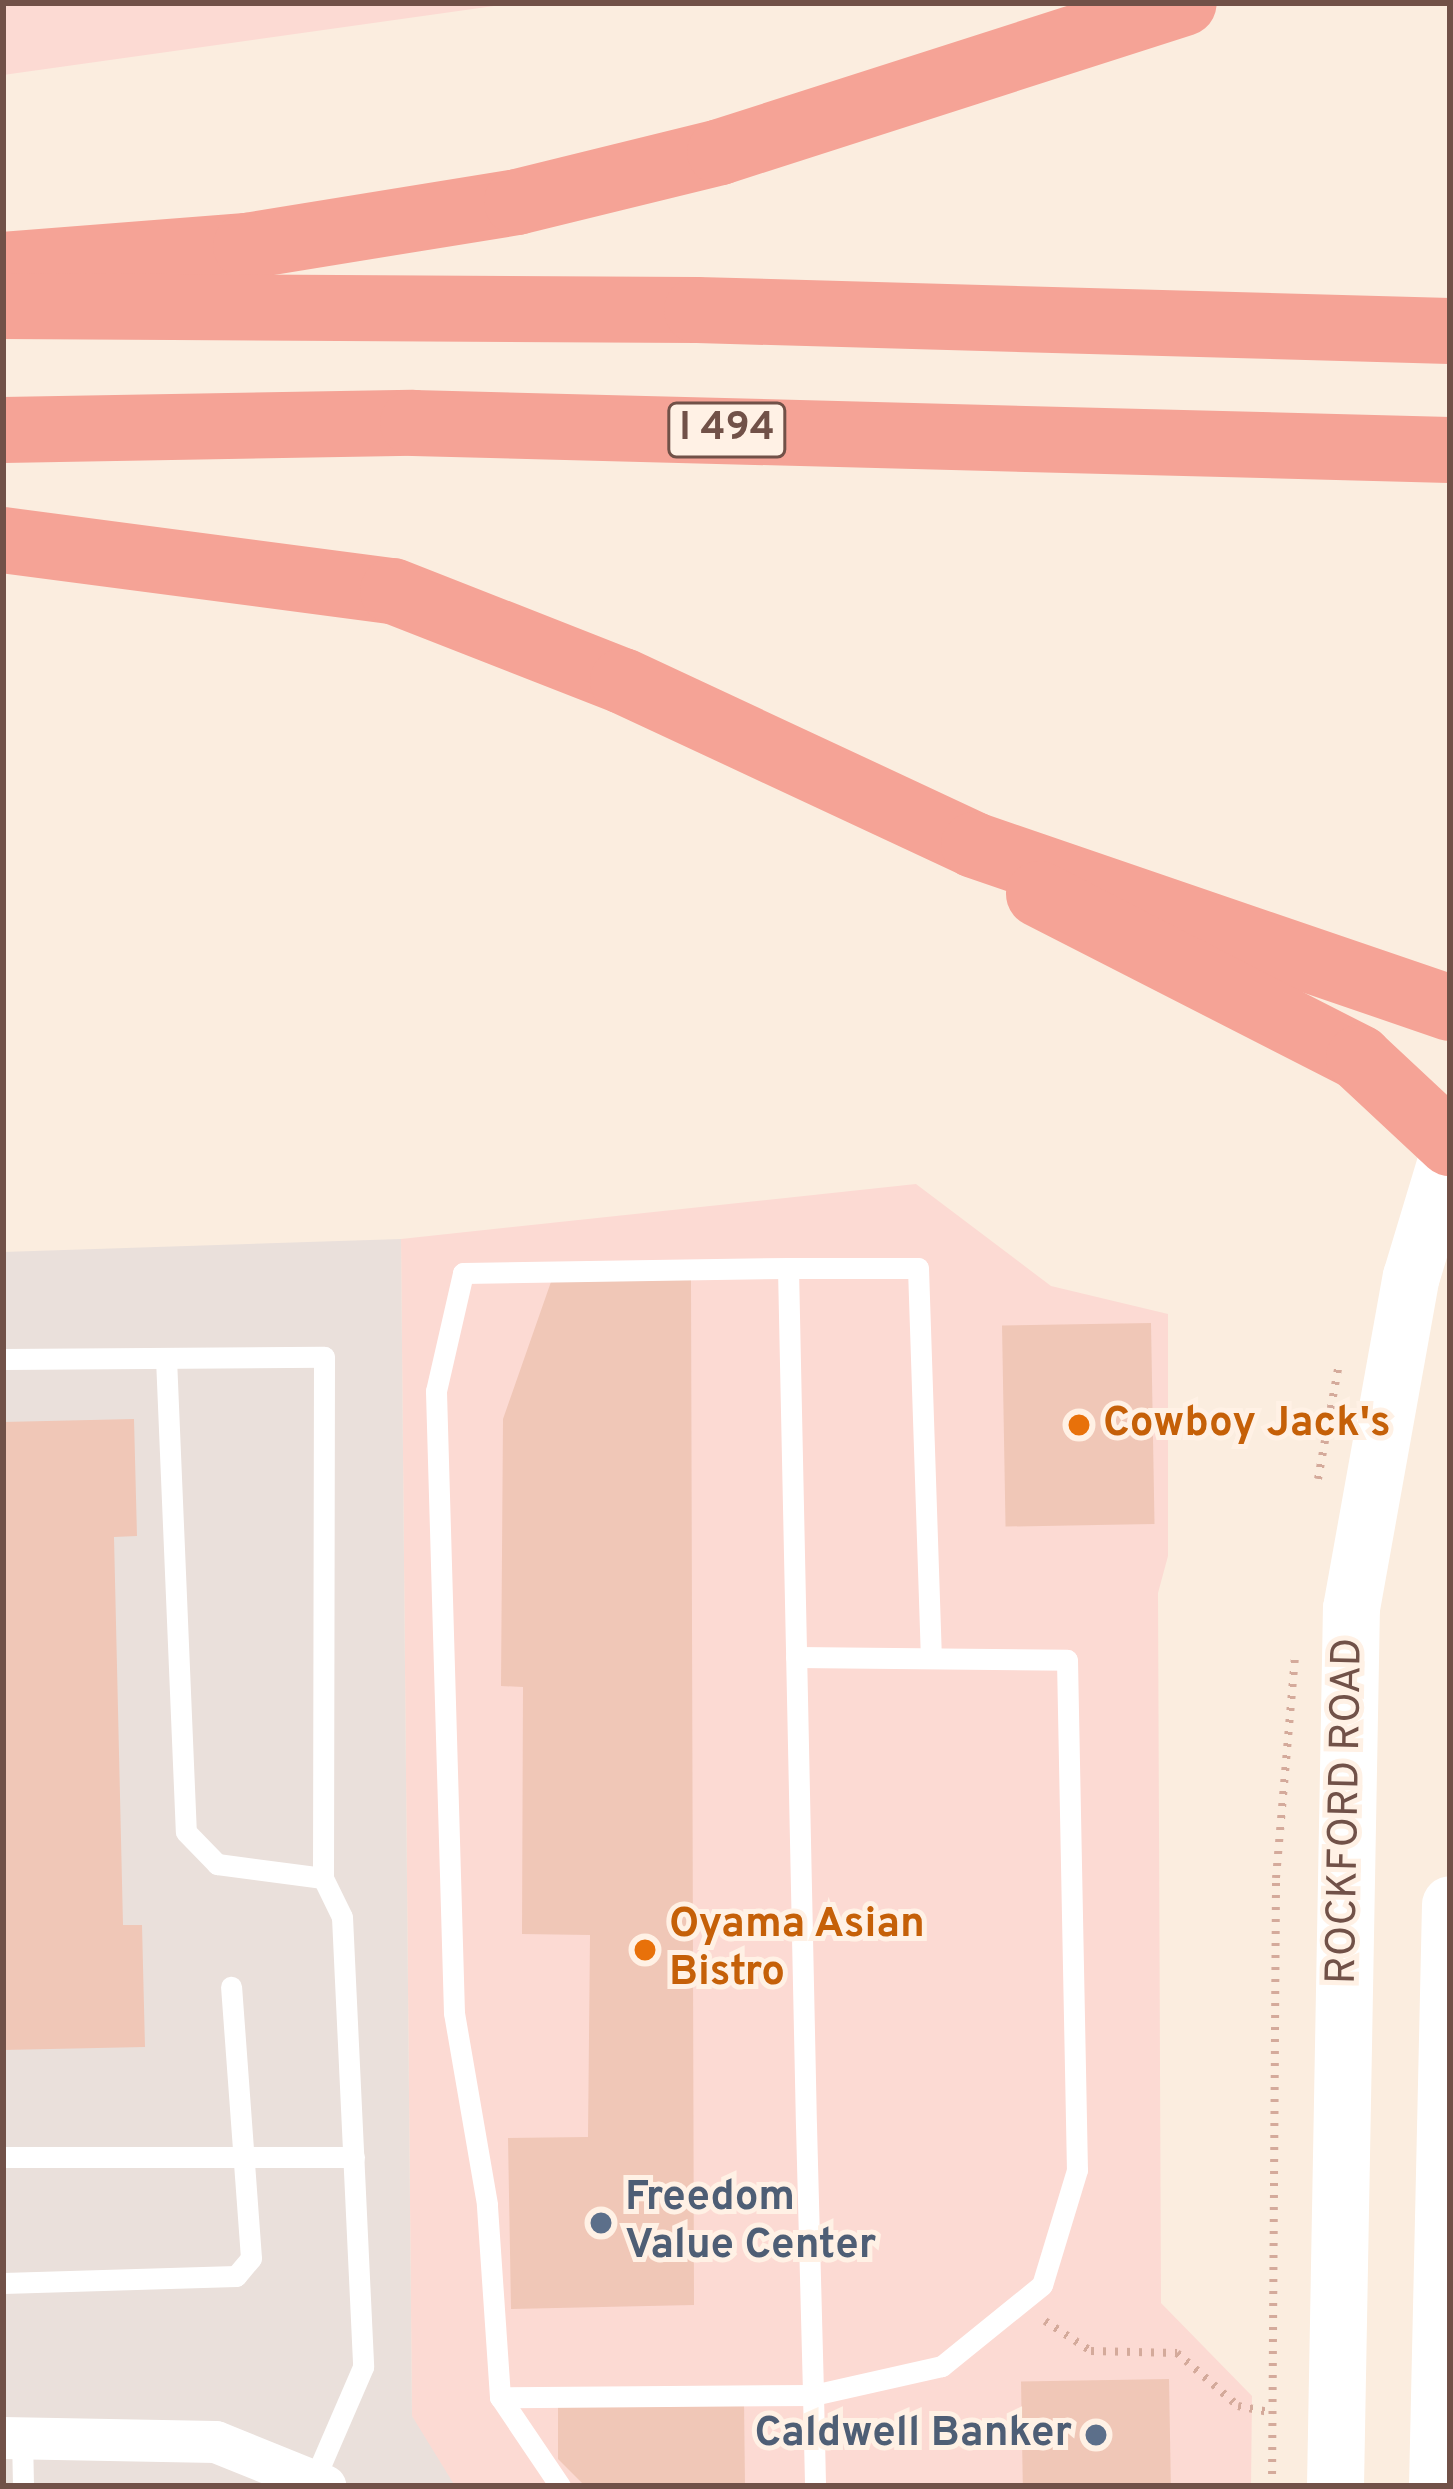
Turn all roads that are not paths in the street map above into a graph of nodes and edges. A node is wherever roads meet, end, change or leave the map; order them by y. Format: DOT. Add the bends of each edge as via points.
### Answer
graph roads {
  1 [pos="1184,3"];
  2 [pos="3,265"];
  3 [pos="3,306"];
  4 [pos="1450,332"];
  5 [pos="3,430"];
  6 [pos="1450,450"];
  7 [pos="3,541"];
  8 [pos="974,845"];
  9 [pos="1450,1008"];
  10 [pos="1450,1145"];
  11 [pos="788,1268"];
  12 [pos="166,1358"];
  13 [pos="3,1359"];
  14 [pos="796,1657"];
  15 [pos="931,1658"];
  16 [pos="323,1877"];
  17 [pos="1450,1904"];
  18 [pos="231,1988"];
  19 [pos="241,2155"];
  20 [pos="3,2157"];
  21 [pos="354,2157"];
  22 [pos="3,2283"];
  23 [pos="500,2396"];
  24 [pos="813,2396"];
  25 [pos="12,2438"];
  26 [pos="320,2483"];
  27 [pos="22,2486"];
  28 [pos="560,2486"];
  29 [pos="815,2486"];
  30 [pos="1335,2486"];
  31 [pos="1437,2486"];
  1 -- 2 [label="highway" via="720,152 517,202 246,245"];
  3 -- 4 [label="highway" via="697,310"];
  5 -- 6 [label="highway, I 494" via="436,424"];
  7 -- 8 [label="highway" via="393,591 623,681"];
  8 -- 9 [label="highway"];
  8 -- 10 [label="highway" via="1065,914 1359,1058"];
  10 -- 30 [label="main road, ROCKFORD ROAD" via="1411,1276 1352,1608"];
  11 -- 14 [label="lane"];
  11 -- 15 [label="lane" via="918,1268"];
  11 -- 23 [label="lane" via="464,1274 436,1391 454,2013 487,2204"];
  12 -- 13 [label="lane"];
  12 -- 16 [label="lane" via="186,1832 217,1864"];
  12 -- 16 [label="lane" via="324,1357"];
  14 -- 15 [label="lane"];
  14 -- 24 [label="lane"];
  15 -- 24 [label="lane" via="1067,1660 1077,2170 1042,2285 942,2366"];
  16 -- 21 [label="lane" via="342,1917"];
  17 -- 31 [label="main road"];
  18 -- 19 [label="lane"];
  19 -- 20 [label="lane"];
  19 -- 21 [label="lane"];
  19 -- 22 [label="lane" via="251,2258 236,2276"];
  21 -- 26 [label="lane" via="363,2368"];
  23 -- 24 [label="lane"];
  23 -- 28 [label="lane"];
  24 -- 29 [label="lane"];
  25 -- 26 [label="street" via="216,2442"];
  25 -- 27 [label="lane"];
}
